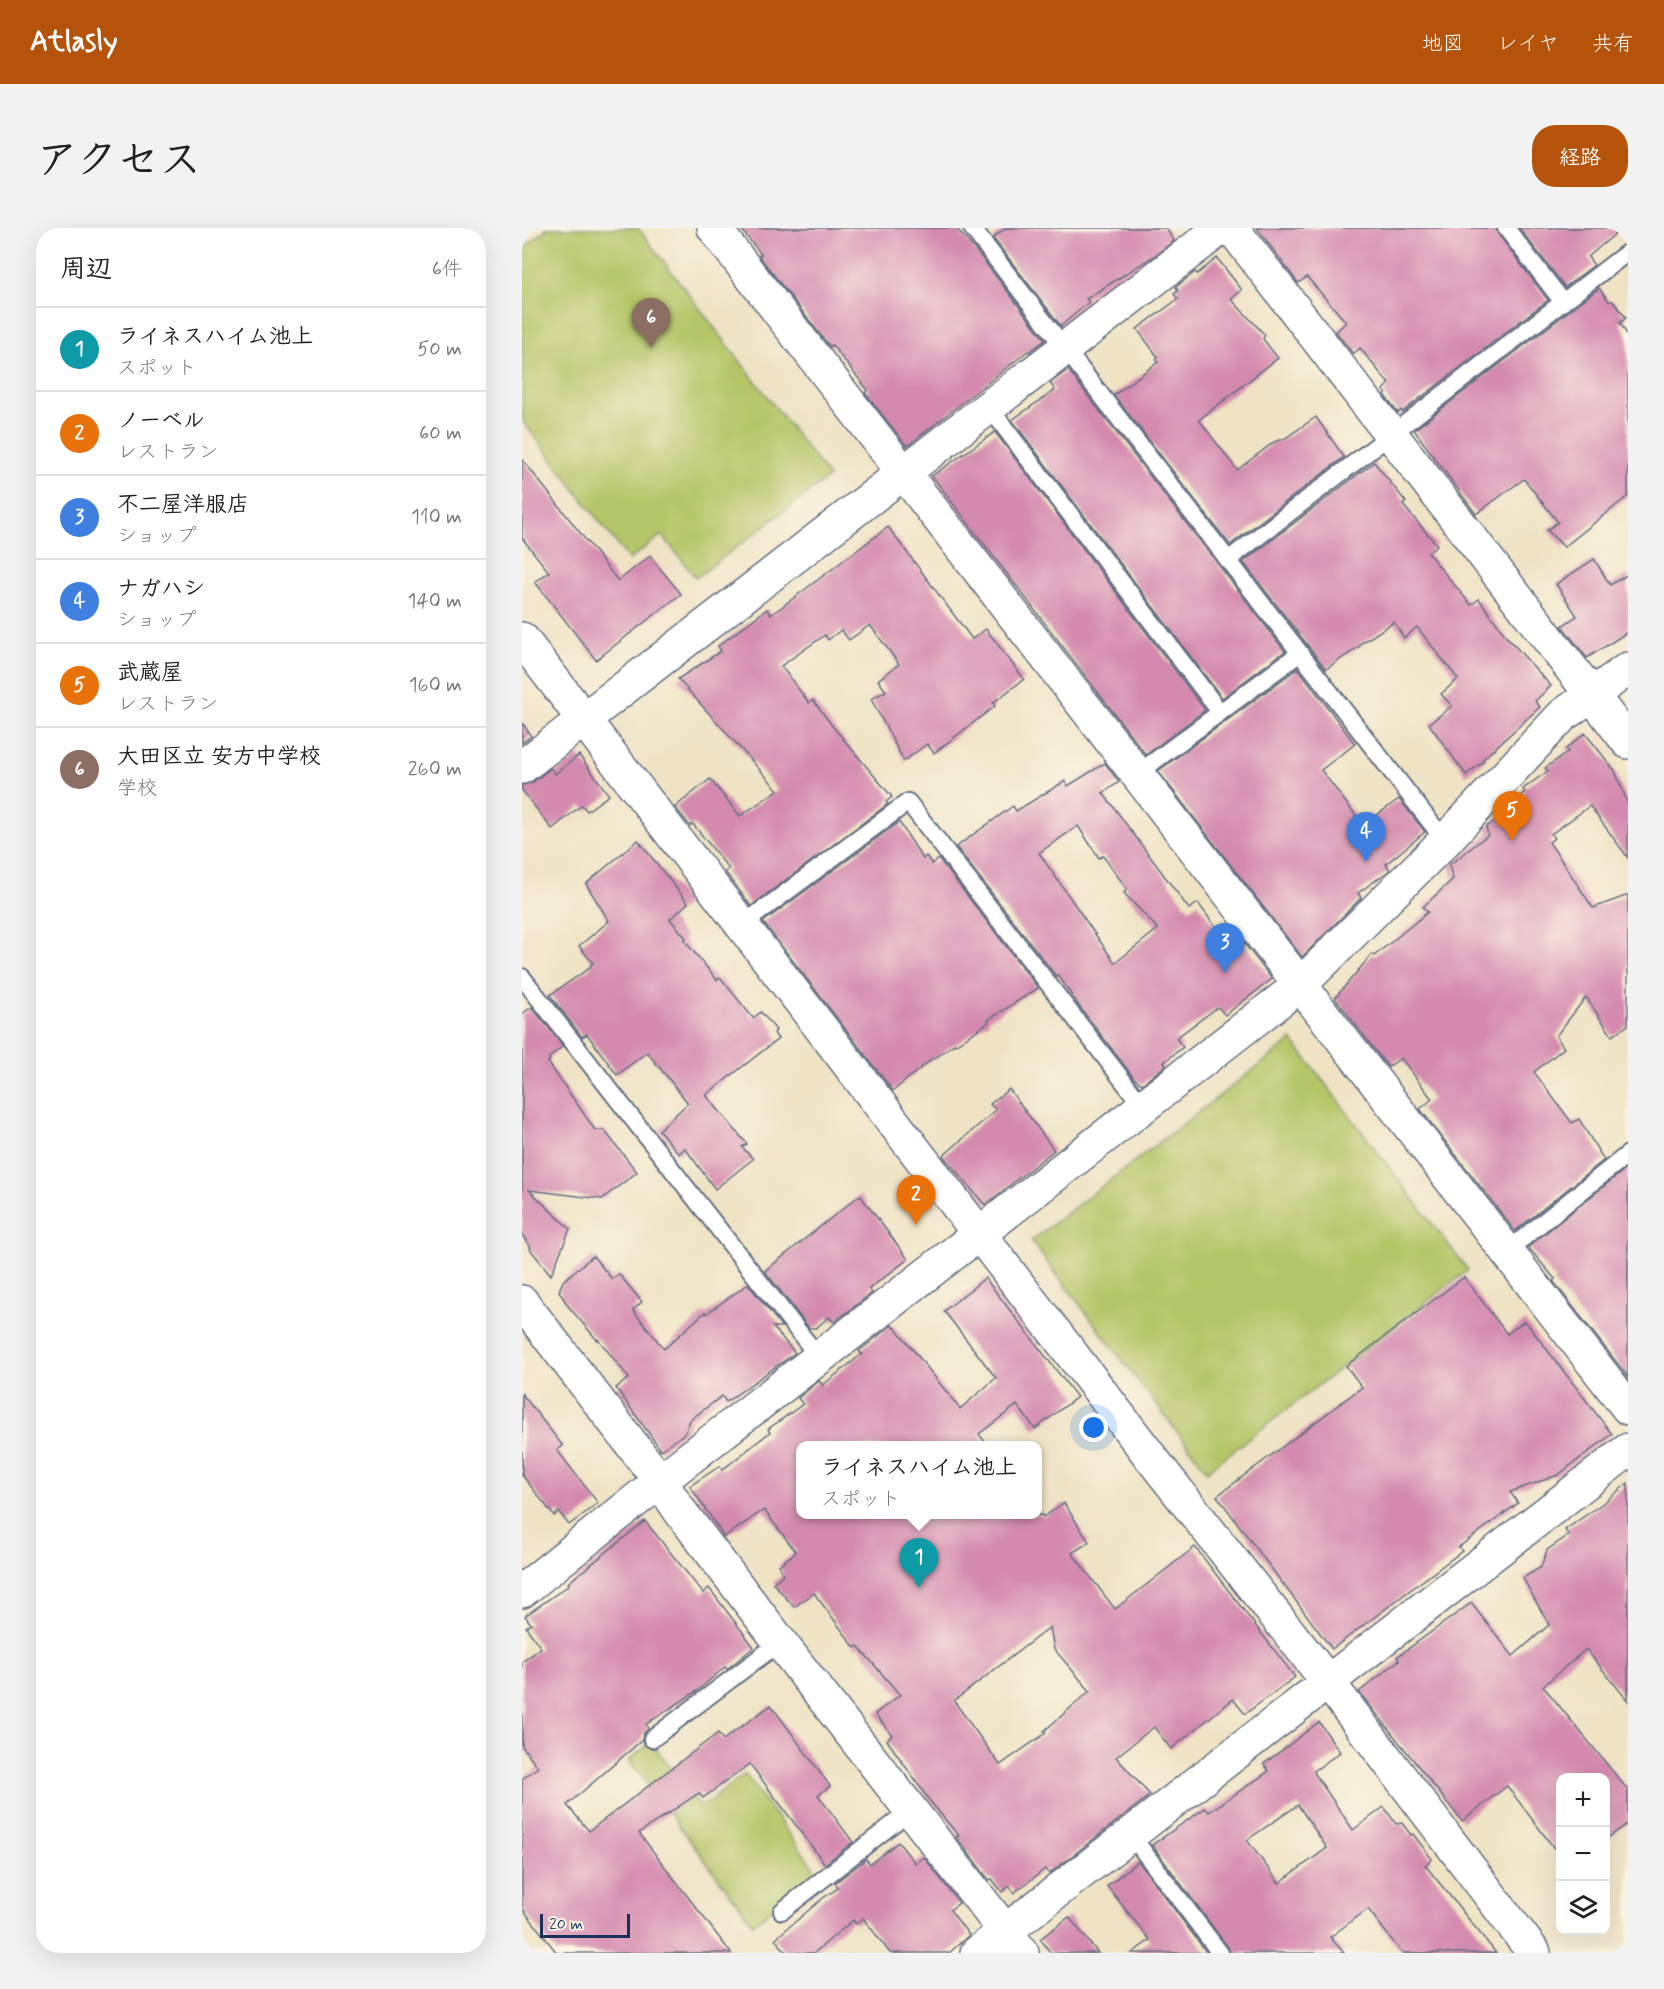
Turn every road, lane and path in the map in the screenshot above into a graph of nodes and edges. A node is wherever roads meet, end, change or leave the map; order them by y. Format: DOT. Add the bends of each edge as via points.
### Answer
graph roads {
  1 [pos="714,228"];
  2 [pos="972,228"];
  3 [pos="1221,228"];
  4 [pos="1232,228"];
  5 [pos="1506,228"];
  6 [pos="1628,252"];
  7 [pos="1563,302"];
  8 [pos="1065,348"];
  9 [pos="989,407"];
  10 [pos="1391,434"];
  11 [pos="904,472"];
  12 [pos="1228,560"];
  13 [pos="522,639"];
  14 [pos="1300,653"];
  15 [pos="1628,669"];
  16 [pos="1591,694"];
  17 [pos="1220,712"];
  18 [pos="584,719"];
  19 [pos="1628,742"];
  20 [pos="522,767"];
  21 [pos="1137,774"];
  22 [pos="1445,841"];
  23 [pos="742,925"];
  24 [pos="522,977"];
  25 [pos="1300,985"];
  26 [pos="1144,1108"];
  27 [pos="1628,1154"];
  28 [pos="980,1234"];
  29 [pos="1507,1251"];
  30 [pos="522,1302"];
  31 [pos="819,1359"];
  32 [pos="1628,1408"];
  33 [pos="1628,1450"];
  34 [pos="660,1481"];
  35 [pos="522,1591"];
  36 [pos="780,1642"];
  37 [pos="1328,1682"];
  38 [pos="652,1739"];
  39 [pos="911,1810"];
  40 [pos="1131,1835"];
  41 [pos="782,1911"];
  42 [pos="1014,1942"];
  43 [pos="977,1953"];
  44 [pos="1220,1953"];
  45 [pos="1534,1953"];
  1 -- 11 [label="street"];
  2 -- 8 [label="lane"];
  3 -- 8 [label="street"];
  4 -- 10 [label="street"];
  5 -- 7 [label="lane"];
  6 -- 7 [label="lane"];
  7 -- 10 [label="lane"];
  8 -- 9 [label="street"];
  8 -- 12 [label="lane"];
  9 -- 11 [label="street"];
  9 -- 17 [label="lane"];
  10 -- 12 [label="lane"];
  10 -- 16 [label="street"];
  11 -- 18 [label="street"];
  11 -- 21 [label="street"];
  12 -- 14 [label="lane"];
  13 -- 18 [label="street"];
  14 -- 17 [label="lane"];
  14 -- 22 [label="lane"];
  15 -- 16 [label="street"];
  16 -- 19 [label="street"];
  16 -- 22 [label="street" via="1563,715"];
  17 -- 21 [label="lane"];
  18 -- 20 [label="street"];
  18 -- 23 [label="street"];
  21 -- 25 [label="street"];
  22 -- 25 [label="street"];
  23 -- 26 [label="lane" via="908,802"];
  23 -- 28 [label="street"];
  24 -- 31 [label="lane"];
  25 -- 26 [label="street"];
  25 -- 29 [label="street"];
  26 -- 28 [label="street"];
  27 -- 29 [label="lane"];
  28 -- 31 [label="street"];
  28 -- 37 [label="street"];
  29 -- 32 [label="street"];
  30 -- 34 [label="street"];
  31 -- 34 [label="street"];
  33 -- 37 [label="street"];
  34 -- 35 [label="street"];
  34 -- 36 [label="street"];
  36 -- 38 [label="lane"];
  36 -- 39 [label="street"];
  37 -- 40 [label="street"];
  37 -- 45 [label="street"];
  39 -- 41 [label="lane"];
  39 -- 42 [label="street"];
  40 -- 42 [label="street"];
  40 -- 44 [label="lane"];
  42 -- 43 [label="street"];
}
